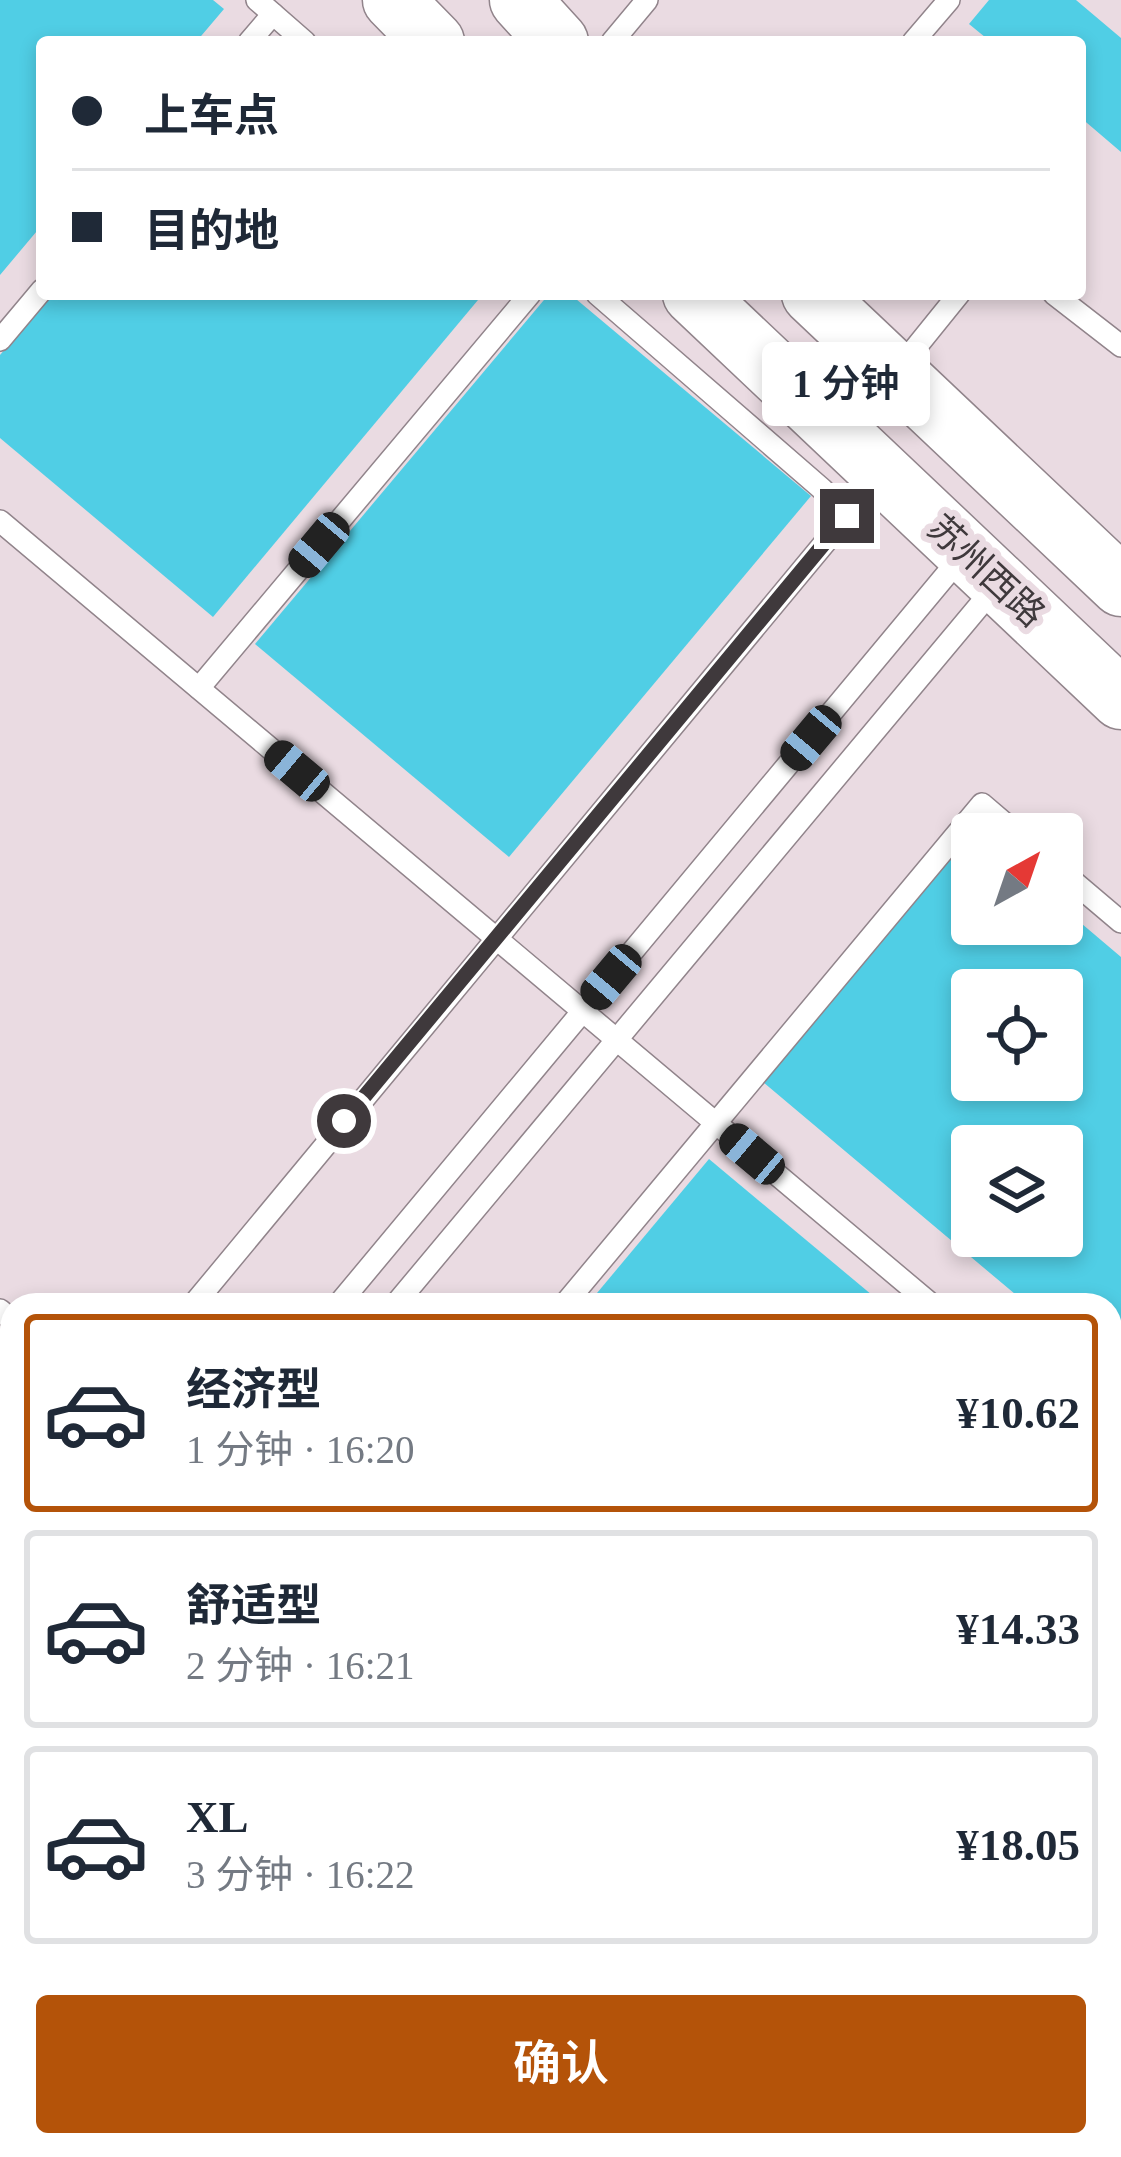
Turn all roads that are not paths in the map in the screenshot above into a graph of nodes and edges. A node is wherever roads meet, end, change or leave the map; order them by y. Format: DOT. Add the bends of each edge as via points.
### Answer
graph roads {
  1 [pos="393,0"];
  2 [pos="520,0"];
  3 [pos="647,0"];
  4 [pos="949,0"];
  5 [pos="265,7"];
  6 [pos="252,36"];
  7 [pos="298,36"];
  8 [pos="428,36"];
  9 [pos="553,36"];
  10 [pos="617,36"];
  11 [pos="918,36"];
  12 [pos="36,297"];
  13 [pos="525,300"];
  14 [pos="604,300"];
  15 [pos="699,300"];
  16 [pos="818,300"];
  17 [pos="953,300"];
  18 [pos="1062,300"];
  19 [pos="0,340"];
  20 [pos="1121,346"];
  21 [pos="896,373"];
  22 [pos="0,521"];
  23 [pos="982,567"];
  24 [pos="1121,586"];
  25 [pos="199,688"];
  26 [pos="1121,699"];
  27 [pos="951,842"];
  28 [pos="1083,890"];
  29 [pos="1121,922"];
  30 [pos="494,937"];
  31 [pos="583,1012"];
  32 [pos="617,1040"];
  33 [pos="716,1124"];
  34 [pos="203,1293"];
  35 [pos="348,1293"];
  36 [pos="405,1293"];
  37 [pos="574,1293"];
  38 [pos="918,1293"];
  1 -- 8 [label="main road"];
  2 -- 9 [label="main road"];
  3 -- 10 [label="lane"];
  4 -- 11 [label="lane"];
  5 -- 6 [label="lane"];
  5 -- 7 [label="lane"];
  12 -- 19 [label="lane"];
  13 -- 25 [label="lane"];
  14 -- 30 [label="lane" via="847,516"];
  15 -- 23 [label="main road, 苏州西路"];
  16 -- 21 [label="main road"];
  17 -- 21 [label="lane"];
  18 -- 20 [label="lane"];
  21 -- 24 [label="main road"];
  22 -- 25 [label="lane"];
  23 -- 26 [label="main road, 苏州西路"];
  23 -- 31 [label="lane"];
  23 -- 32 [label="lane"];
  25 -- 30 [label="lane"];
  27 -- 33 [label="lane"];
  28 -- 29 [label="lane"];
  30 -- 31 [label="lane"];
  30 -- 34 [label="lane"];
  31 -- 32 [label="lane"];
  31 -- 35 [label="lane"];
  32 -- 33 [label="lane"];
  32 -- 36 [label="lane"];
  33 -- 37 [label="lane"];
  33 -- 38 [label="lane"];
}
